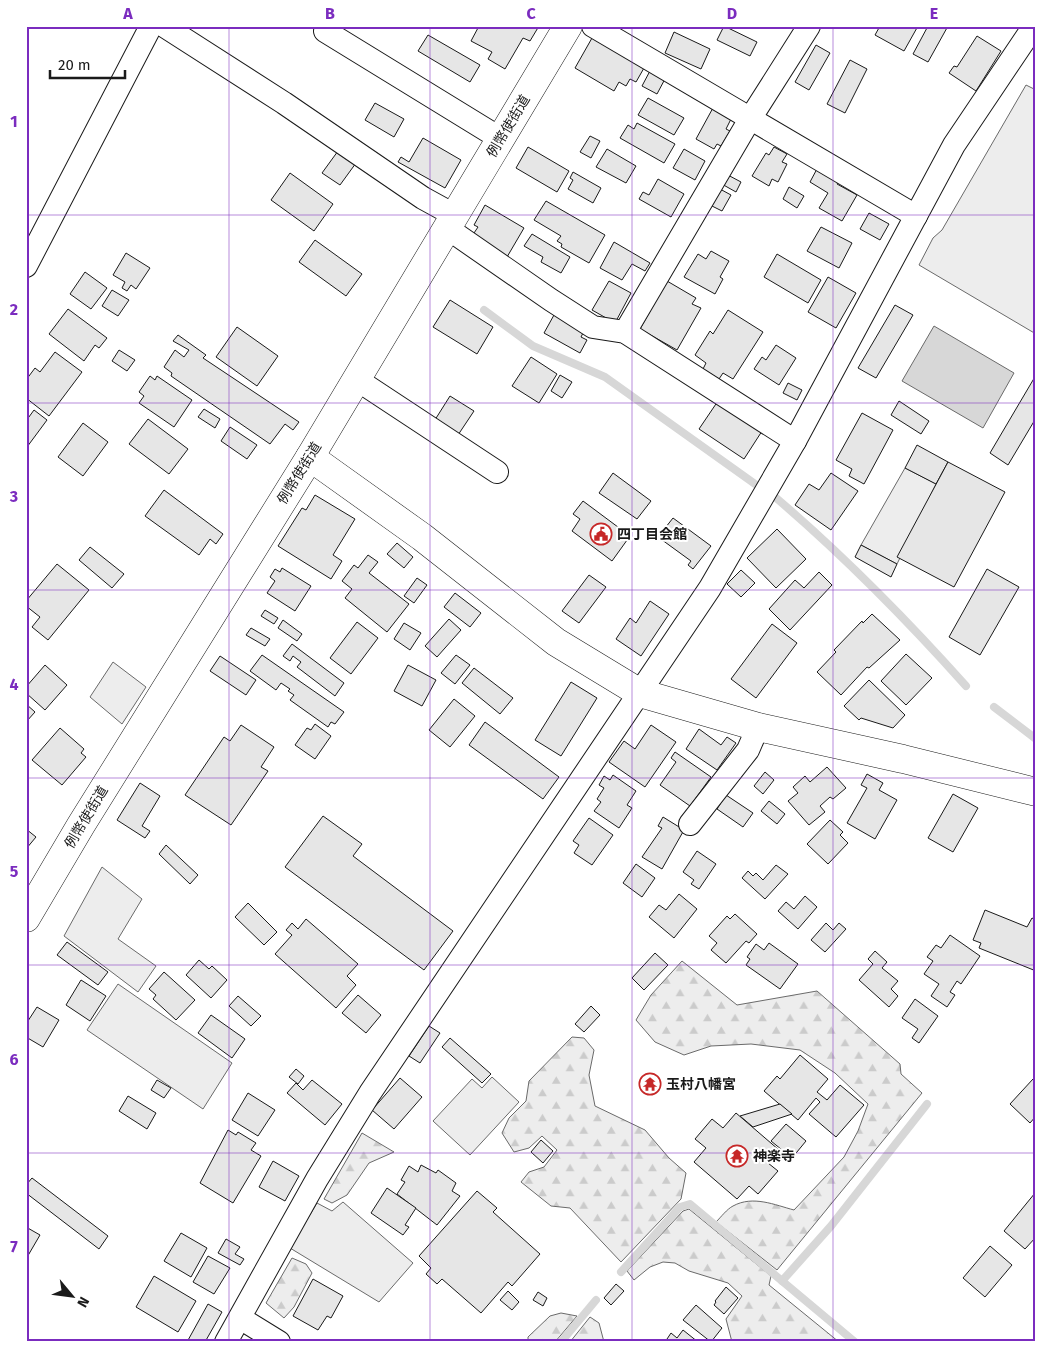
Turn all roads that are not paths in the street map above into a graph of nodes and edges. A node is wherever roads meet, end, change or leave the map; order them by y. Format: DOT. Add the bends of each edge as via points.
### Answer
graph roads {
  1 [pos="151,26"];
  2 [pos="164,26"];
  3 [pos="568,26"];
  4 [pos="594,26"];
  5 [pos="809,26"];
  6 [pos="1034,26"];
  7 [pos="325,31"];
  8 [pos="750,119"];
  9 [pos="500,139"];
  10 [pos="916,216"];
  11 [pos="451,221"];
  12 [pos="26,266"];
  13 [pos="625,332"];
  14 [pos="356,379"];
  15 [pos="794,441"];
  16 [pos="310,457"];
  17 [pos="497,472"];
  18 [pos="640,693"];
  19 [pos="758,727"];
  20 [pos="1036,792"];
  21 [pos="690,824"];
  22 [pos="26,918"];
  23 [pos="240,1318"];
  24 [pos="226,1342"];
  25 [pos="279,1342"];
  1 -- 12 [label="street"];
  2 -- 11 [label="street" via="284,103 423,198"];
  3 -- 9 [label="main road, 例幣使街道"];
  4 -- 8 [label="street"];
  5 -- 8 [label="street"];
  6 -- 10 [label="street" via="954,146"];
  7 -- 9 [label="street"];
  8 -- 10 [label="street"];
  8 -- 13 [label="street"];
  9 -- 11 [label="main road, 例幣使街道"];
  10 -- 15 [label="street"];
  11 -- 13 [label="street" via="551,300 594,327"];
  11 -- 14 [label="main road, 例幣使街道"];
  13 -- 15 [label="street"];
  14 -- 16 [label="main road, 例幣使街道"];
  14 -- 17 [label="street"];
  15 -- 18 [label="street" via="725,565"];
  16 -- 18 [label="main road" via="422,537 556,642"];
  16 -- 22 [label="main road, 例幣使街道" via="89,810"];
  18 -- 19 [label="main road"];
  18 -- 23 [label="street" via="370,1093"];
  19 -- 20 [label="main road"];
  19 -- 21 [label="street" via="748,750"];
  23 -- 24 [label="street"];
  23 -- 25 [label="street"];
}
